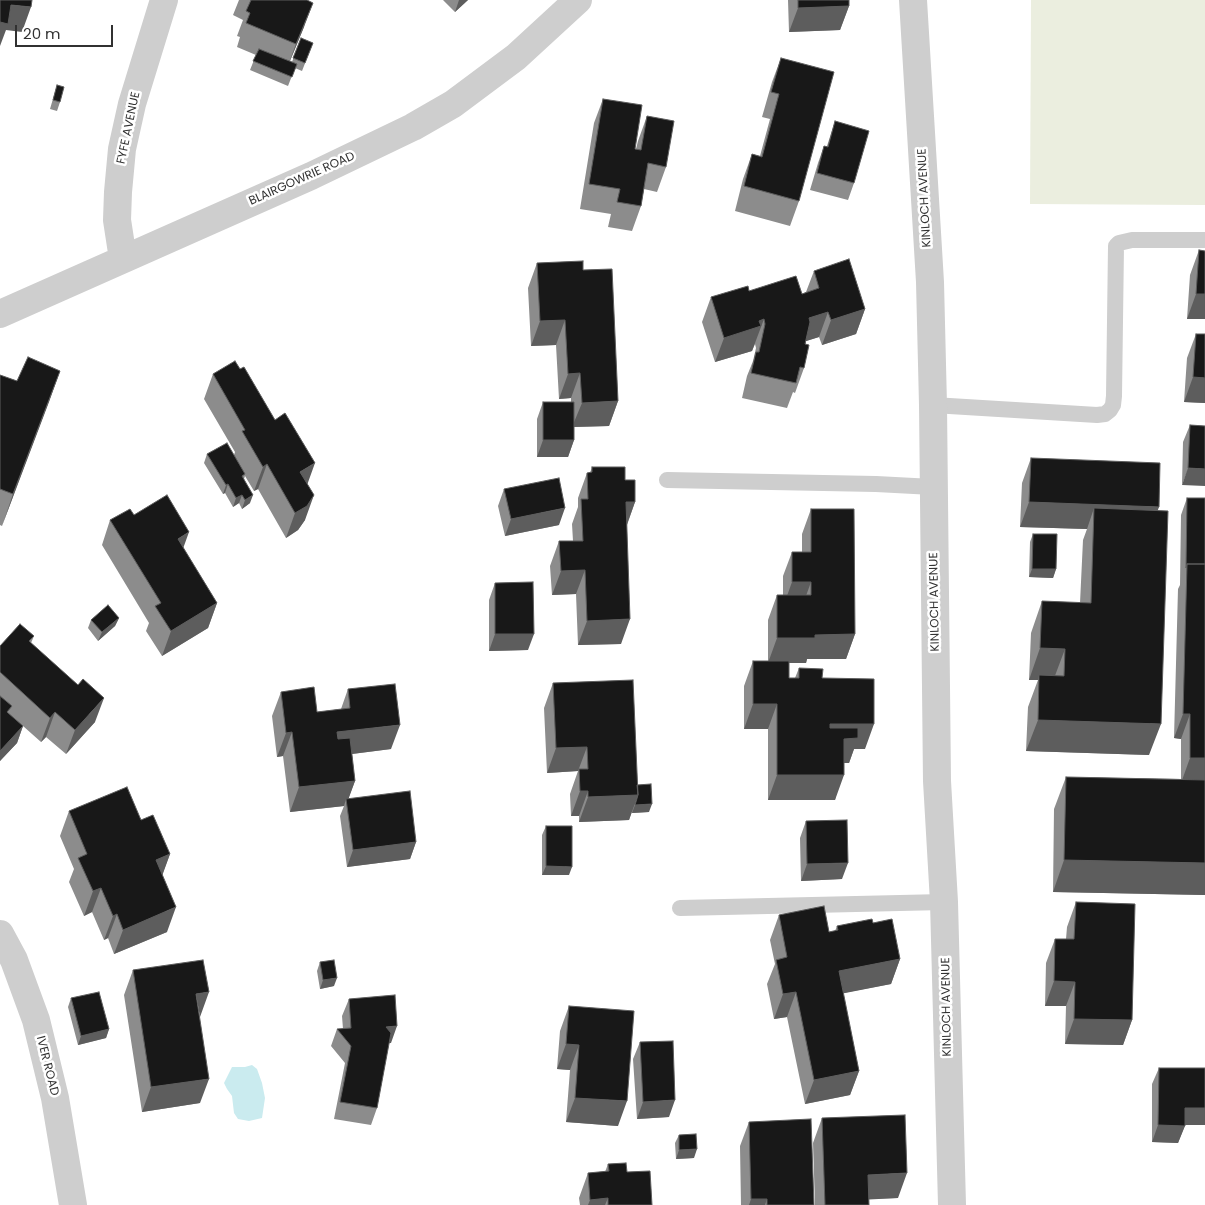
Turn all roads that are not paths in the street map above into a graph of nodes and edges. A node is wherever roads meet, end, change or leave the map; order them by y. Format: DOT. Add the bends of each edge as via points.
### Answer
graph roads {
  1 [pos="164,0"];
  2 [pos="578,0"];
  3 [pos="913,0"];
  4 [pos="1205,240"];
  5 [pos="123,260"];
  6 [pos="0,314"];
  7 [pos="933,406"];
  8 [pos="668,480"];
  9 [pos="933,487"];
  10 [pos="944,902"];
  11 [pos="680,908"];
  12 [pos="0,934"];
  13 [pos="73,1205"];
  14 [pos="952,1205"];
  1 -- 5 [label="street, FYFE AVENUE" via="132,104 122,150 117,220"];
  2 -- 5 [label="street, BLAIRGOWRIE ROAD" via="516,57 453,104 319,172"];
  3 -- 7 [label="street, KINLOCH AVENUE" via="930,282"];
  4 -- 7 [label="lane" via="1132,240 1116,246 1114,396 1113,405 1105,414"];
  5 -- 6 [label="street, BLAIRGOWRIE ROAD"];
  7 -- 9 [label="street, KINLOCH AVENUE"];
  8 -- 9 [label="lane"];
  9 -- 10 [label="street, KINLOCH AVENUE" via="937,781"];
  10 -- 11 [label="lane"];
  10 -- 14 [label="street, KINLOCH AVENUE"];
  12 -- 13 [label="street, IVER ROAD" via="14,960 36,1020 55,1098"];
}
